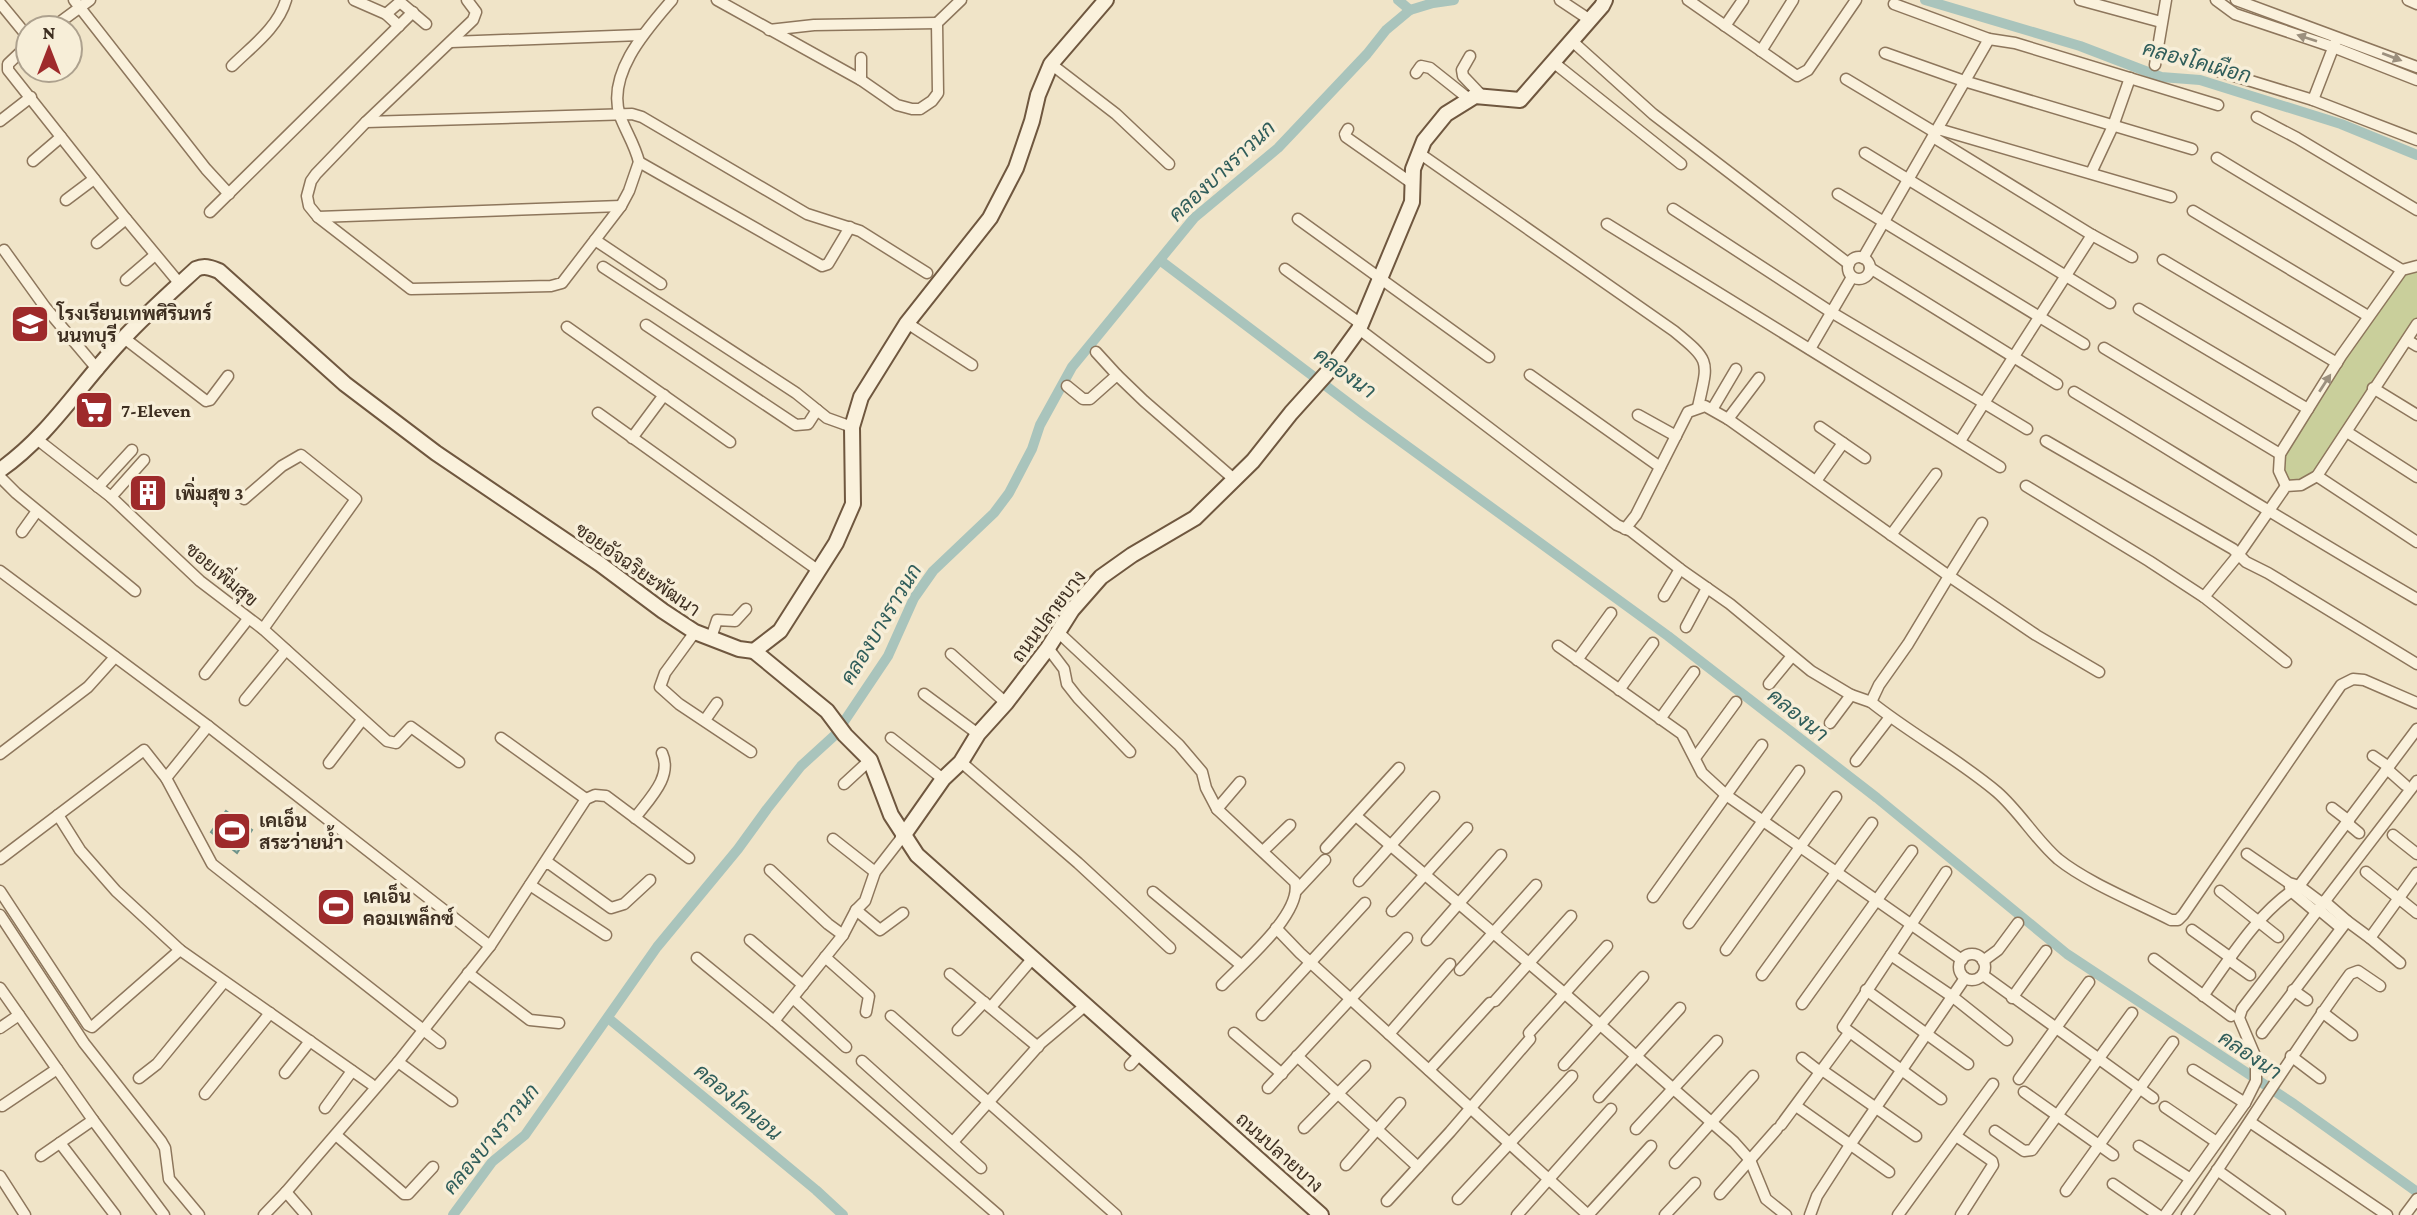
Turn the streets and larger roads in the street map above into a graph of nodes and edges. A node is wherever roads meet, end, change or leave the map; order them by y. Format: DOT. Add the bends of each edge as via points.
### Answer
graph roads {
  1 [pos="90,0"];
  2 [pos="354,0"];
  3 [pos="467,0"];
  4 [pos="672,0"];
  5 [pos="718,0"];
  6 [pos="961,0"];
  7 [pos="1106,0"];
  8 [pos="1560,0"];
  9 [pos="1605,0"];
  10 [pos="1688,0"];
  11 [pos="1743,0"];
  12 [pos="1793,0"];
  13 [pos="1856,0"];
  14 [pos="2080,0"];
  15 [pos="2166,0"];
  16 [pos="2216,0"];
  17 [pos="2236,0"];
  18 [pos="2408,0"];
  19 [pos="0,3"];
  20 [pos="77,4"];
  21 [pos="285,4"];
  22 [pos="1894,4"];
  23 [pos="2417,4"];
  24 [pos="413,12"];
  25 [pos="386,14"];
  26 [pos="14,20"];
  27 [pos="1590,20"];
  28 [pos="2161,22"];
  29 [pos="937,23"];
  30 [pos="426,24"];
  31 [pos="399,26"];
  32 [pos="1725,26"];
  33 [pos="768,30"];
  34 [pos="641,36"];
  35 [pos="2338,36"];
  36 [pos="1989,38"];
  37 [pos="1572,41"];
  38 [pos="451,42"];
  39 [pos="2333,47"];
  40 [pos="1761,51"];
  41 [pos="1885,53"];
  42 [pos="1470,56"];
  43 [pos="14,58"];
  44 [pos="861,58"];
  45 [pos="1553,62"];
  46 [pos="2192,63"];
  47 [pos="1051,64"];
  48 [pos="2155,65"];
  49 [pos="232,66"];
  50 [pos="2417,66"];
  51 [pos="1416,73"];
  52 [pos="14,77"];
  53 [pos="2130,78"];
  54 [pos="1846,79"];
  55 [pos="861,80"];
  56 [pos="2417,80"];
  57 [pos="1964,81"];
  58 [pos="20,84"];
  59 [pos="31,97"];
  60 [pos="1475,98"];
  61 [pos="2313,100"];
  62 [pos="2218,105"];
  63 [pos="620,114"];
  64 [pos="2257,117"];
  65 [pos="0,121"];
  66 [pos="366,121"];
  67 [pos="2113,126"];
  68 [pos="1349,129"];
  69 [pos="1936,133"];
  70 [pos="61,138"];
  71 [pos="2417,140"];
  72 [pos="2192,149"];
  73 [pos="1419,153"];
  74 [pos="1866,153"];
  75 [pos="2217,158"];
  76 [pos="33,161"];
  77 [pos="639,162"];
  78 [pos="1170,164"];
  79 [pos="1681,164"];
  80 [pos="2091,173"];
  81 [pos="94,179"];
  82 [pos="1909,180"];
  83 [pos="1413,184"];
  84 [pos="229,194"];
  85 [pos="1838,194"];
  86 [pos="2171,197"];
  87 [pos="66,200"];
  88 [pos="621,206"];
  89 [pos="1673,209"];
  90 [pos="2417,210"];
  91 [pos="2193,211"];
  92 [pos="210,212"];
  93 [pos="318,217"];
  94 [pos="126,219"];
  95 [pos="1298,219"];
  96 [pos="1883,222"];
  97 [pos="1607,224"];
  98 [pos="850,227"];
  99 [pos="2092,235"];
  100 [pos="595,240"];
  101 [pos="97,243"];
  102 [pos="4,250"];
  103 [pos="155,255"];
  104 [pos="2132,257"];
  105 [pos="1863,258"];
  106 [pos="2163,260"];
  107 [pos="1849,264"];
  108 [pos="2417,266"];
  109 [pos="603,267"];
  110 [pos="1870,268"];
  111 [pos="1285,269"];
  112 [pos="2402,270"];
  113 [pos="927,273"];
  114 [pos="2065,276"];
  115 [pos="1381,277"];
  116 [pos="1852,277"];
  117 [pos="126,280"];
  118 [pos="180,284"];
  119 [pos="661,284"];
  120 [pos="2110,303"];
  121 [pos="2139,309"];
  122 [pos="1831,312"];
  123 [pos="2039,316"];
  124 [pos="2368,316"];
  125 [pos="907,323"];
  126 [pos="2417,324"];
  127 [pos="646,325"];
  128 [pos="1360,326"];
  129 [pos="567,327"];
  130 [pos="124,338"];
  131 [pos="2407,340"];
  132 [pos="2084,344"];
  133 [pos="2417,346"];
  134 [pos="2104,348"];
  135 [pos="1810,349"];
  136 [pos="1096,352"];
  137 [pos="1489,357"];
  138 [pos="2013,357"];
  139 [pos="2337,363"];
  140 [pos="972,365"];
  141 [pos="1736,369"];
  142 [pos="98,370"];
  143 [pos="1117,375"];
  144 [pos="1530,375"];
  145 [pos="228,376"];
  146 [pos="1759,378"];
  147 [pos="2057,384"];
  148 [pos="1067,386"];
  149 [pos="2373,388"];
  150 [pos="2074,391"];
  151 [pos="664,395"];
  152 [pos="1983,403"];
  153 [pos="1699,407"];
  154 [pos="1713,408"];
  155 [pos="2308,409"];
  156 [pos="817,410"];
  157 [pos="598,413"];
  158 [pos="1638,415"];
  159 [pos="2417,415"];
  160 [pos="1728,419"];
  161 [pos="852,427"];
  162 [pos="1820,427"];
  163 [pos="2027,429"];
  164 [pos="2347,432"];
  165 [pos="1676,436"];
  166 [pos="632,438"];
  167 [pos="38,440"];
  168 [pos="1960,441"];
  169 [pos="2046,441"];
  170 [pos="730,442"];
  171 [pos="1843,443"];
  172 [pos="132,450"];
  173 [pos="2280,454"];
  174 [pos="1865,458"];
  175 [pos="144,460"];
  176 [pos="1661,467"];
  177 [pos="2000,467"];
  178 [pos="0,470"];
  179 [pos="1936,474"];
  180 [pos="2317,476"];
  181 [pos="0,477"];
  182 [pos="2417,477"];
  183 [pos="1235,480"];
  184 [pos="1816,481"];
  185 [pos="2286,485"];
  186 [pos="2026,486"];
  187 [pos="98,488"];
  188 [pos="111,497"];
  189 [pos="244,499"];
  190 [pos="37,510"];
  191 [pos="2267,511"];
  192 [pos="1982,523"];
  193 [pos="1625,529"];
  194 [pos="22,532"];
  195 [pos="1891,535"];
  196 [pos="2417,542"];
  197 [pos="2239,554"];
  198 [pos="1680,569"];
  199 [pos="0,571"];
  200 [pos="819,571"];
  201 [pos="1949,576"];
  202 [pos="1707,588"];
  203 [pos="135,591"];
  204 [pos="1664,596"];
  205 [pos="2204,597"];
  206 [pos="2417,599"];
  207 [pos="746,609"];
  208 [pos="1611,613"];
  209 [pos="248,619"];
  210 [pos="1686,626"];
  211 [pos="263,628"];
  212 [pos="695,632"];
  213 [pos="1058,632"];
  214 [pos="711,638"];
  215 [pos="1653,643"];
  216 [pos="1558,646"];
  217 [pos="1048,648"];
  218 [pos="286,650"];
  219 [pos="754,651"];
  220 [pos="951,654"];
  221 [pos="1791,656"];
  222 [pos="115,657"];
  223 [pos="1577,660"];
  224 [pos="2286,662"];
  225 [pos="2417,664"];
  226 [pos="1694,672"];
  227 [pos="2099,672"];
  228 [pos="205,674"];
  229 [pos="1769,684"];
  230 [pos="1619,690"];
  231 [pos="924,694"];
  232 [pos="1851,695"];
  233 [pos="245,700"];
  234 [pos="1736,702"];
  235 [pos="1871,702"];
  236 [pos="718,703"];
  237 [pos="1006,703"];
  238 [pos="2417,703"];
  239 [pos="1890,717"];
  240 [pos="362,719"];
  241 [pos="1660,719"];
  242 [pos="705,720"];
  243 [pos="1830,723"];
  244 [pos="208,726"];
  245 [pos="2417,729"];
  246 [pos="978,734"];
  247 [pos="501,738"];
  248 [pos="891,738"];
  249 [pos="1762,745"];
  250 [pos="662,752"];
  251 [pos="751,752"];
  252 [pos="1130,752"];
  253 [pos="0,754"];
  254 [pos="2373,756"];
  255 [pos="1695,758"];
  256 [pos="870,760"];
  257 [pos="1856,761"];
  258 [pos="459,762"];
  259 [pos="961,762"];
  260 [pos="329,763"];
  261 [pos="1399,768"];
  262 [pos="2388,768"];
  263 [pos="1799,771"];
  264 [pos="166,778"];
  265 [pos="943,779"];
  266 [pos="2417,781"];
  267 [pos="1240,782"];
  268 [pos="844,784"];
  269 [pos="2405,785"];
  270 [pos="1726,795"];
  271 [pos="1434,797"];
  272 [pos="1836,797"];
  273 [pos="586,799"];
  274 [pos="2332,808"];
  275 [pos="1217,809"];
  276 [pos="58,815"];
  277 [pos="1356,816"];
  278 [pos="635,818"];
  279 [pos="1763,821"];
  280 [pos="1872,822"];
  281 [pos="2348,822"];
  282 [pos="1290,825"];
  283 [pos="1467,828"];
  284 [pos="2359,832"];
  285 [pos="2393,835"];
  286 [pos="903,836"];
  287 [pos="833,839"];
  288 [pos="1391,845"];
  289 [pos="1800,847"];
  290 [pos="1326,848"];
  291 [pos="1263,851"];
  292 [pos="1912,851"];
  293 [pos="2247,854"];
  294 [pos="2417,854"];
  295 [pos="1501,855"];
  296 [pos="689,858"];
  297 [pos="0,859"];
  298 [pos="1325,860"];
  299 [pos="544,864"];
  300 [pos="770,870"];
  301 [pos="875,872"];
  302 [pos="1946,872"];
  303 [pos="2366,872"];
  304 [pos="1836,873"];
  305 [pos="2417,873"];
  306 [pos="1424,875"];
  307 [pos="650,880"];
  308 [pos="1359,881"];
  309 [pos="530,885"];
  310 [pos="1536,885"];
  311 [pos="2293,887"];
  312 [pos="1297,890"];
  313 [pos="0,891"];
  314 [pos="2220,891"];
  315 [pos="1153,892"];
  316 [pos="1653,897"];
  317 [pos="2398,898"];
  318 [pos="1876,901"];
  319 [pos="1365,903"];
  320 [pos="1458,904"];
  321 [pos="2320,907"];
  322 [pos="856,910"];
  323 [pos="1392,911"];
  324 [pos="902,913"];
  325 [pos="2417,914"];
  326 [pos="0,915"];
  327 [pos="1570,916"];
  328 [pos="2258,922"];
  329 [pos="1689,923"];
  330 [pos="2018,923"];
  331 [pos="2344,924"];
  332 [pos="1911,925"];
  333 [pos="1276,928"];
  334 [pos="2192,930"];
  335 [pos="843,934"];
  336 [pos="1493,934"];
  337 [pos="606,935"];
  338 [pos="2278,937"];
  339 [pos="1406,938"];
  340 [pos="2370,938"];
  341 [pos="750,940"];
  342 [pos="1427,940"];
  343 [pos="490,946"];
  344 [pos="1607,946"];
  345 [pos="1170,948"];
  346 [pos="180,950"];
  347 [pos="1726,950"];
  348 [pos="2046,951"];
  349 [pos="1891,955"];
  350 [pos="825,957"];
  351 [pos="697,958"];
  352 [pos="1033,958"];
  353 [pos="2154,959"];
  354 [pos="2230,959"];
  355 [pos="1962,960"];
  356 [pos="1983,961"];
  357 [pos="1309,962"];
  358 [pos="1528,963"];
  359 [pos="2400,963"];
  360 [pos="1450,964"];
  361 [pos="1241,965"];
  362 [pos="1460,970"];
  363 [pos="468,973"];
  364 [pos="950,974"];
  365 [pos="1762,975"];
  366 [pos="1983,975"];
  367 [pos="2250,975"];
  368 [pos="1643,976"];
  369 [pos="1965,978"];
  370 [pos="225,982"];
  371 [pos="2089,982"];
  372 [pos="803,985"];
  373 [pos="1222,985"];
  374 [pos="2380,986"];
  375 [pos="0,988"];
  376 [pos="1866,990"];
  377 [pos="2293,990"];
  378 [pos="1564,993"];
  379 [pos="2203,996"];
  380 [pos="793,998"];
  381 [pos="1349,998"];
  382 [pos="1953,998"];
  383 [pos="2012,998"];
  384 [pos="2307,1000"];
  385 [pos="1802,1003"];
  386 [pos="988,1004"];
  387 [pos="1086,1005"];
  388 [pos="1680,1009"];
  389 [pos="866,1012"];
  390 [pos="2322,1012"];
  391 [pos="270,1013"];
  392 [pos="2132,1013"];
  393 [pos="19,1015"];
  394 [pos="1262,1015"];
  395 [pos="891,1016"];
  396 [pos="2231,1016"];
  397 [pos="774,1021"];
  398 [pos="559,1023"];
  399 [pos="1601,1024"];
  400 [pos="0,1028"];
  401 [pos="2056,1028"];
  402 [pos="423,1030"];
  403 [pos="958,1030"];
  404 [pos="1234,1033"];
  405 [pos="1849,1033"];
  406 [pos="1927,1033"];
  407 [pos="2262,1033"];
  408 [pos="1389,1034"];
  409 [pos="2352,1035"];
  410 [pos="2007,1040"];
  411 [pos="310,1041"];
  412 [pos="1717,1041"];
  413 [pos="2173,1042"];
  414 [pos="440,1044"];
  415 [pos="846,1047"];
  416 [pos="1038,1047"];
  417 [pos="1140,1054"];
  418 [pos="1297,1056"];
  419 [pos="1637,1056"];
  420 [pos="2291,1056"];
  421 [pos="1802,1058"];
  422 [pos="2099,1059"];
  423 [pos="862,1061"];
  424 [pos="398,1062"];
  425 [pos="1968,1064"];
  426 [pos="1130,1065"];
  427 [pos="1564,1065"];
  428 [pos="1365,1066"];
  429 [pos="57,1069"];
  430 [pos="1429,1070"];
  431 [pos="2193,1070"];
  432 [pos="352,1071"];
  433 [pos="1821,1071"];
  434 [pos="1901,1071"];
  435 [pos="285,1073"];
  436 [pos="1282,1074"];
  437 [pos="1572,1076"];
  438 [pos="1753,1076"];
  439 [pos="139,1078"];
  440 [pos="2320,1078"];
  441 [pos="2019,1079"];
  442 [pos="371,1084"];
  443 [pos="1993,1084"];
  444 [pos="1268,1088"];
  445 [pos="1673,1088"];
  446 [pos="2140,1088"];
  447 [pos="2024,1092"];
  448 [pos="205,1094"];
  449 [pos="1338,1094"];
  450 [pos="1599,1097"];
  451 [pos="2153,1098"];
  452 [pos="1941,1099"];
  453 [pos="452,1101"];
  454 [pos="989,1102"];
  455 [pos="1400,1103"];
  456 [pos="2245,1103"];
  457 [pos="2,1105"];
  458 [pos="1796,1105"];
  459 [pos="1469,1107"];
  460 [pos="1875,1107"];
  461 [pos="2165,1107"];
  462 [pos="325,1108"];
  463 [pos="1611,1109"];
  464 [pos="2058,1116"];
  465 [pos="93,1120"];
  466 [pos="2250,1122"];
  467 [pos="1713,1123"];
  468 [pos="1304,1128"];
  469 [pos="1636,1129"];
  470 [pos="1376,1130"];
  471 [pos="1995,1131"];
  472 [pos="336,1135"];
  473 [pos="1916,1136"];
  474 [pos="1956,1136"];
  475 [pos="2215,1141"];
  476 [pos="953,1142"];
  477 [pos="60,1143"];
  478 [pos="1508,1143"];
  479 [pos="1850,1145"];
  480 [pos="2099,1145"];
  481 [pos="1651,1146"];
  482 [pos="2139,1146"];
  483 [pos="2113,1155"];
  484 [pos="41,1156"];
  485 [pos="1750,1160"];
  486 [pos="1675,1163"];
  487 [pos="1346,1165"];
  488 [pos="433,1167"];
  489 [pos="1418,1167"];
  490 [pos="981,1168"];
  491 [pos="2217,1170"];
  492 [pos="1889,1172"];
  493 [pos="0,1177"];
  494 [pos="2189,1178"];
  495 [pos="1548,1179"];
  496 [pos="1695,1183"];
  497 [pos="2113,1184"];
  498 [pos="2066,1191"];
  499 [pos="286,1192"];
  500 [pos="1720,1194"];
  501 [pos="1458,1199"];
  502 [pos="2417,1199"];
  503 [pos="1387,1202"];
  504 [pos="25,1215"];
  505 [pos="115,1215"];
  506 [pos="164,1215"];
  507 [pos="199,1215"];
  508 [pos="264,1215"];
  509 [pos="306,1215"];
  510 [pos="998,1215"];
  511 [pos="1116,1215"];
  512 [pos="1321,1215"];
  513 [pos="1517,1215"];
  514 [pos="1588,1215"];
  515 [pos="1665,1215"];
  516 [pos="1786,1215"];
  517 [pos="1810,1215"];
  518 [pos="1898,1215"];
  519 [pos="1961,1215"];
  520 [pos="2158,1215"];
  521 [pos="2165,1215"];
  522 [pos="2187,1215"];
  523 [pos="2280,1215"];
  524 [pos="2387,1215"];
  525 [pos="2405,1215"];
  1 -- 20 [label="street"];
  2 -- 25 [label="street"];
  3 -- 38 [label="street" via="476,12 473,20"];
  4 -- 34 [label="street"];
  5 -- 33 [label="street"];
  6 -- 29 [label="street"];
  7 -- 47 [label="street"];
  8 -- 27 [label="street"];
  9 -- 27 [label="street"];
  10 -- 32 [label="street"];
  11 -- 32 [label="street"];
  12 -- 40 [label="street"];
  13 -- 40 [label="street" via="1801,75"];
  14 -- 28 [label="street"];
  15 -- 28 [label="street"];
  39 -- 16 [label="street, one-way" via="2235,14"];
  17 -- 35 [label="street"];
  18 -- 23 [label="street"];
  19 -- 26 [label="street"];
  20 -- 84 [label="street"];
  21 -- 49 [label="street" via="266,33"];
  22 -- 36 [label="street"];
  24 -- 25 [label="street" via="398,2"];
  24 -- 30 [label="street"];
  24 -- 31 [label="street"];
  25 -- 31 [label="street"];
  27 -- 37 [label="street"];
  28 -- 48 [label="street"];
  29 -- 33 [label="street"];
  29 -- 55 [label="street" via="939,90 926,106 897,105"];
  31 -- 84 [label="street"];
  32 -- 40 [label="street"];
  33 -- 55 [label="street"];
  34 -- 38 [label="street"];
  34 -- 63 [label="street" via="623,74"];
  35 -- 39 [label="street"];
  35 -- 50 [label="street, one-way"];
  36 -- 53 [label="street"];
  36 -- 57 [label="street"];
  37 -- 45 [label="street"];
  37 -- 107 [label="street" via="1653,114"];
  38 -- 66 [label="street"];
  39 -- 56 [label="street"];
  39 -- 61 [label="street"];
  41 -- 57 [label="street"];
  42 -- 60 [label="street" via="1462,70"];
  43 -- 52 [label="street" via="8,64"];
  44 -- 55 [label="street"];
  45 -- 60 [label="street" via="1520,100"];
  45 -- 79 [label="street"];
  46 -- 61 [label="street"];
  47 -- 78 [label="street" via="1116,114"];
  47 -- 125 [label="street" via="1016,168 990,218"];
  51 -- 60 [label="street" via="1421,66 1430,68"];
  53 -- 62 [label="street"];
  53 -- 67 [label="street"];
  54 -- 69 [label="street"];
  57 -- 67 [label="street"];
  57 -- 69 [label="street"];
  58 -- 59 [label="street"];
  59 -- 65 [label="street"];
  59 -- 70 [label="street"];
  60 -- 73 [label="street" via="1446,114"];
  61 -- 71 [label="street"];
  63 -- 66 [label="street"];
  63 -- 77 [label="street"];
  63 -- 98 [label="street" via="642,117 807,214"];
  64 -- 90 [label="street"];
  66 -- 93 [label="street" via="312,181 307,196"];
  67 -- 72 [label="street"];
  67 -- 80 [label="street"];
  68 -- 83 [label="street" via="1346,137"];
  69 -- 80 [label="street"];
  69 -- 82 [label="street"];
  69 -- 99 [label="street"];
  70 -- 76 [label="street"];
  70 -- 81 [label="street"];
  73 -- 83 [label="street"];
  73 -- 153 [label="street" via="1696,349 1706,367"];
  74 -- 82 [label="street"];
  75 -- 112 [label="street"];
  77 -- 88 [label="street"];
  77 -- 98 [label="street" via="822,266 828,264"];
  80 -- 86 [label="street"];
  81 -- 87 [label="street"];
  81 -- 94 [label="street"];
  82 -- 96 [label="street"];
  82 -- 114 [label="street"];
  83 -- 115 [label="street" via="1412,202"];
  84 -- 92 [label="street"];
  85 -- 96 [label="street"];
  88 -- 93 [label="street"];
  88 -- 100 [label="street"];
  89 -- 122 [label="street"];
  91 -- 124 [label="street"];
  93 -- 100 [label="street" via="411,289 559,284"];
  94 -- 101 [label="street"];
  94 -- 103 [label="street"];
  95 -- 115 [label="street"];
  96 -- 105 [label="street"];
  96 -- 123 [label="street"];
  97 -- 135 [label="street"];
  98 -- 113 [label="street"];
  99 -- 104 [label="street"];
  99 -- 114 [label="street"];
  100 -- 119 [label="street"];
  102 -- 142 [label="street"];
  103 -- 117 [label="street"];
  103 -- 118 [label="street"];
  105 -- 107 [label="street" via="1856,257"];
  105 -- 110 [label="street"];
  106 -- 139 [label="street"];
  107 -- 116 [label="street"];
  108 -- 112 [label="street"];
  109 -- 156 [label="street"];
  110 -- 116 [label="street" via="1866,277"];
  110 -- 138 [label="street"];
  111 -- 128 [label="street"];
  112 -- 124 [label="street"];
  114 -- 120 [label="street"];
  114 -- 123 [label="street"];
  115 -- 128 [label="street"];
  115 -- 137 [label="street"];
  116 -- 122 [label="street"];
  118 -- 130 [label="street, ซอยอัจฉริยะพัฒนา"];
  118 -- 212 [label="street, ซอยอัจฉริยะพัฒนา" via="202,266 219,271 355,392"];
  121 -- 155 [label="street"];
  122 -- 135 [label="street"];
  122 -- 152 [label="street"];
  123 -- 132 [label="street"];
  123 -- 138 [label="street"];
  124 -- 139 [label="street"];
  125 -- 140 [label="street"];
  125 -- 161 [label="street" via="861,397"];
  126 -- 131 [label="street"];
  127 -- 156 [label="street" via="796,425 808,424"];
  128 -- 183 [label="street, ถนนปลายบาง" via="1327,373"];
  128 -- 193 [label="street"];
  129 -- 151 [label="street"];
  130 -- 142 [label="street, ซอยอัจฉริยะพัฒนา"];
  130 -- 145 [label="street" via="206,401"];
  131 -- 133 [label="street"];
  131 -- 149 [label="street"];
  134 -- 173 [label="street"];
  135 -- 168 [label="street"];
  136 -- 143 [label="street"];
  138 -- 147 [label="street"];
  138 -- 152 [label="street"];
  155 -- 139 [label="street, one-way"];
  141 -- 154 [label="street"];
  142 -- 167 [label="street, ซอยอัจฉริยะพัฒนา"];
  143 -- 148 [label="street" via="1090,399"];
  143 -- 183 [label="street"];
  144 -- 176 [label="street"];
  146 -- 160 [label="street"];
  149 -- 159 [label="street"];
  149 -- 164 [label="street"];
  150 -- 191 [label="street"];
  151 -- 166 [label="street"];
  151 -- 170 [label="street"];
  152 -- 163 [label="street"];
  152 -- 168 [label="street"];
  153 -- 154 [label="street"];
  153 -- 165 [label="street" via="1688,412"];
  154 -- 160 [label="street"];
  155 -- 173 [label="street"];
  156 -- 161 [label="street"];
  157 -- 166 [label="street"];
  158 -- 165 [label="street"];
  160 -- 184 [label="street"];
  161 -- 200 [label="street" via="853,504"];
  162 -- 171 [label="street"];
  164 -- 180 [label="street"];
  164 -- 182 [label="street"];
  165 -- 176 [label="street"];
  166 -- 200 [label="street"];
  167 -- 178 [label="street, ซอยอัจฉริยะพัฒนา"];
  167 -- 187 [label="street, ซอยเพิ่มสุข"];
  168 -- 177 [label="street"];
  169 -- 197 [label="street"];
  171 -- 174 [label="street"];
  171 -- 184 [label="street"];
  172 -- 187 [label="street"];
  173 -- 185 [label="street" via="2279,471"];
  175 -- 188 [label="street"];
  176 -- 193 [label="street"];
  179 -- 195 [label="street"];
  180 -- 185 [label="street" via="2301,485"];
  180 -- 196 [label="street"];
  181 -- 190 [label="street"];
  183 -- 213 [label="street, ถนนปลายบาง" via="1195,518 1101,577"];
  184 -- 195 [label="street"];
  185 -- 191 [label="street"];
  186 -- 205 [label="street"];
  187 -- 188 [label="street, ซอยเพิ่มสุข"];
  188 -- 209 [label="street, ซอยเพิ่มสุข" via="191,573"];
  189 -- 211 [label="street" via="301,455 356,499"];
  190 -- 194 [label="street"];
  190 -- 203 [label="street"];
  191 -- 197 [label="street"];
  191 -- 206 [label="street"];
  192 -- 201 [label="street"];
  193 -- 198 [label="street"];
  195 -- 201 [label="street"];
  197 -- 205 [label="street"];
  197 -- 225 [label="street"];
  198 -- 202 [label="street"];
  198 -- 204 [label="street"];
  199 -- 222 [label="street"];
  200 -- 219 [label="street" via="780,631"];
  201 -- 227 [label="street"];
  201 -- 235 [label="street"];
  202 -- 210 [label="street"];
  202 -- 221 [label="street"];
  205 -- 224 [label="street"];
  207 -- 214 [label="street" via="735,621 718,620"];
  208 -- 223 [label="street"];
  209 -- 211 [label="street, ซอยเพิ่มสุข"];
  209 -- 228 [label="street"];
  211 -- 218 [label="street, ซอยเพิ่มสุข"];
  212 -- 214 [label="street, ซอยอัจฉริยะพัฒนา"];
  212 -- 242 [label="street" via="660,687"];
  213 -- 217 [label="street, ถนนปลายบาง"];
  213 -- 275 [label="street" via="1179,745 1202,772"];
  214 -- 219 [label="street, ซอยอัจฉริยะพัฒนา"];
  215 -- 230 [label="street"];
  216 -- 223 [label="street"];
  217 -- 237 [label="street, ถนนปลายบาง"];
  217 -- 252 [label="street" via="1064,669 1066,684"];
  218 -- 233 [label="street"];
  218 -- 240 [label="street, ซอยเพิ่มสุข"];
  219 -- 256 [label="street, ถนนปลายบาง" via="827,711"];
  220 -- 237 [label="street"];
  221 -- 229 [label="street"];
  221 -- 232 [label="street"];
  222 -- 244 [label="street"];
  222 -- 253 [label="street" via="88,687"];
  223 -- 230 [label="street"];
  226 -- 241 [label="street"];
  230 -- 241 [label="street"];
  231 -- 246 [label="street"];
  232 -- 235 [label="street"];
  232 -- 243 [label="street"];
  234 -- 255 [label="street"];
  235 -- 239 [label="street"];
  236 -- 242 [label="street"];
  237 -- 246 [label="street, ถนนปลายบาง"];
  238 -- 239 [label="street" via="2364,680 2341,685 2178,920 2059,859 1996,791"];
  239 -- 257 [label="street"];
  240 -- 258 [label="street, ซอยเพิ่มสุข" via="394,743 415,728"];
  240 -- 260 [label="street"];
  241 -- 255 [label="street" via="1682,734"];
  242 -- 251 [label="street"];
  244 -- 264 [label="street"];
  244 -- 343 [label="street"];
  245 -- 262 [label="street"];
  246 -- 259 [label="street, ถนนปลายบาง"];
  247 -- 273 [label="street"];
  248 -- 265 [label="street"];
  249 -- 270 [label="street"];
  250 -- 278 [label="street" via="664,778"];
  254 -- 262 [label="street"];
  255 -- 270 [label="street" via="1708,781"];
  256 -- 268 [label="street"];
  256 -- 286 [label="street, ถนนปลายบาง"];
  259 -- 265 [label="street, ถนนปลายบาง"];
  259 -- 345 [label="street"];
  261 -- 277 [label="street"];
  262 -- 269 [label="street"];
  262 -- 281 [label="street"];
  263 -- 279 [label="street"];
  264 -- 276 [label="street" via="144,750"];
  264 -- 402 [label="street" via="212,864"];
  265 -- 286 [label="street, ถนนปลายบาง"];
  266 -- 321 [label="street"];
  267 -- 275 [label="street"];
  270 -- 279 [label="street"];
  270 -- 316 [label="street"];
  271 -- 288 [label="street"];
  272 -- 289 [label="street"];
  273 -- 278 [label="street" via="595,794 606,796"];
  273 -- 299 [label="street"];
  274 -- 281 [label="street"];
  275 -- 291 [label="street"];
  276 -- 297 [label="street"];
  276 -- 346 [label="street" via="116,891"];
  277 -- 288 [label="street"];
  277 -- 290 [label="street"];
  278 -- 296 [label="street"];
  279 -- 289 [label="street"];
  279 -- 329 [label="street"];
  280 -- 304 [label="street"];
  281 -- 284 [label="street"];
  281 -- 311 [label="street"];
  282 -- 291 [label="street"];
  283 -- 306 [label="street"];
  285 -- 294 [label="street"];
  286 -- 301 [label="street"];
  286 -- 352 [label="street, ถนนปลายบาง" via="917,855"];
  287 -- 301 [label="street"];
  288 -- 306 [label="street"];
  288 -- 308 [label="street"];
  289 -- 304 [label="street"];
  289 -- 347 [label="street"];
  291 -- 312 [label="street" via="1295,882"];
  292 -- 318 [label="street"];
  293 -- 311 [label="street"];
  295 -- 320 [label="street"];
  298 -- 312 [label="street"];
  299 -- 307 [label="street" via="611,908 624,904"];
  299 -- 309 [label="street"];
  300 -- 335 [label="street"];
  301 -- 322 [label="street" via="865,901"];
  302 -- 332 [label="street"];
  303 -- 317 [label="street"];
  304 -- 318 [label="street"];
  304 -- 365 [label="street"];
  305 -- 317 [label="street"];
  306 -- 320 [label="street"];
  306 -- 323 [label="street"];
  309 -- 337 [label="street"];
  309 -- 343 [label="street"];
  310 -- 336 [label="street"];
  311 -- 321 [label="street"];
  311 -- 328 [label="street"];
  312 -- 333 [label="street"];
  313 -- 346 [label="street" via="92,1027"];
  314 -- 328 [label="street"];
  315 -- 361 [label="street"];
  317 -- 325 [label="street"];
  317 -- 340 [label="street"];
  318 -- 332 [label="street"];
  318 -- 385 [label="street"];
  319 -- 357 [label="street"];
  320 -- 336 [label="street"];
  320 -- 342 [label="street"];
  321 -- 331 [label="street"];
  321 -- 456 [label="street" via="2240,1015 2257,1067"];
  322 -- 324 [label="street" via="880,930"];
  322 -- 335 [label="street"];
  326 -- 507 [label="street" via="84,1043 162,1141 169,1179"];
  327 -- 358 [label="street"];
  328 -- 338 [label="street"];
  328 -- 354 [label="street"];
  330 -- 356 [label="street" via="1998,950"];
  331 -- 340 [label="street"];
  331 -- 377 [label="street"];
  332 -- 349 [label="street"];
  332 -- 355 [label="street"];
  333 -- 357 [label="street"];
  333 -- 361 [label="street"];
  334 -- 354 [label="street"];
  335 -- 350 [label="street"];
  336 -- 358 [label="street"];
  336 -- 362 [label="street"];
  339 -- 381 [label="street"];
  340 -- 359 [label="street"];
  341 -- 372 [label="street"];
  343 -- 363 [label="street"];
  344 -- 378 [label="street"];
  346 -- 370 [label="street"];
  348 -- 383 [label="street"];
  349 -- 376 [label="street"];
  349 -- 382 [label="street"];
  350 -- 372 [label="street"];
  350 -- 389 [label="street" via="869,996"];
  351 -- 397 [label="street"];
  352 -- 386 [label="street"];
  352 -- 387 [label="street, ถนนปลายบาง"];
  353 -- 379 [label="street"];
  354 -- 367 [label="street"];
  354 -- 379 [label="street"];
  355 -- 356 [label="street" via="1975,955"];
  355 -- 369 [label="street" via="1959,970"];
  356 -- 366 [label="street"];
  357 -- 381 [label="street"];
  357 -- 394 [label="street"];
  358 -- 378 [label="street"];
  358 -- 430 [label="street"];
  360 -- 408 [label="street"];
  361 -- 373 [label="street"];
  363 -- 398 [label="street" via="530,1020"];
  363 -- 402 [label="street"];
  364 -- 386 [label="street"];
  366 -- 369 [label="street"];
  366 -- 383 [label="street"];
  368 -- 399 [label="street"];
  369 -- 382 [label="street"];
  370 -- 391 [label="street"];
  370 -- 439 [label="street" via="157,1064"];
  371 -- 401 [label="street"];
  372 -- 380 [label="street"];
  374 -- 390 [label="street" via="2354,971"];
  375 -- 393 [label="street"];
  376 -- 405 [label="street" via="1843,1024"];
  376 -- 406 [label="street"];
  377 -- 384 [label="street"];
  377 -- 407 [label="street"];
  378 -- 399 [label="street"];
  378 -- 459 [label="street"];
  379 -- 396 [label="street"];
  380 -- 397 [label="street"];
  380 -- 415 [label="street"];
  381 -- 408 [label="street"];
  381 -- 418 [label="street"];
  382 -- 406 [label="street"];
  382 -- 410 [label="street"];
  383 -- 401 [label="street"];
  386 -- 403 [label="street"];
  386 -- 416 [label="street"];
  387 -- 416 [label="street"];
  387 -- 417 [label="street, ถนนปลายบาง"];
  388 -- 419 [label="street"];
  390 -- 409 [label="street"];
  390 -- 420 [label="street"];
  391 -- 411 [label="street"];
  391 -- 448 [label="street"];
  392 -- 422 [label="street"];
  393 -- 400 [label="street"];
  393 -- 429 [label="street"];
  395 -- 454 [label="street"];
  397 -- 510 [label="street"];
  399 -- 419 [label="street"];
  399 -- 427 [label="street"];
  401 -- 422 [label="street"];
  401 -- 441 [label="street"];
  402 -- 414 [label="street"];
  402 -- 424 [label="street"];
  404 -- 436 [label="street"];
  405 -- 433 [label="street"];
  405 -- 434 [label="street"];
  406 -- 425 [label="street"];
  406 -- 434 [label="street"];
  408 -- 430 [label="street"];
  411 -- 432 [label="street"];
  411 -- 435 [label="street"];
  412 -- 445 [label="street"];
  413 -- 446 [label="street"];
  416 -- 454 [label="street"];
  417 -- 426 [label="street"];
  417 -- 512 [label="street, ถนนปลายบาง"];
  418 -- 436 [label="street"];
  418 -- 449 [label="street"];
  419 -- 445 [label="street"];
  419 -- 450 [label="street"];
  420 -- 440 [label="street"];
  420 -- 466 [label="street"];
  421 -- 433 [label="street"];
  422 -- 446 [label="street"];
  422 -- 464 [label="street"];
  423 -- 476 [label="street"];
  424 -- 453 [label="street"];
  424 -- 472 [label="street"];
  428 -- 449 [label="street"];
  429 -- 457 [label="street"];
  429 -- 465 [label="street"];
  430 -- 459 [label="street"];
  431 -- 456 [label="street"];
  432 -- 442 [label="street"];
  432 -- 462 [label="street"];
  433 -- 458 [label="street"];
  433 -- 460 [label="street"];
  434 -- 452 [label="street"];
  434 -- 460 [label="street"];
  436 -- 444 [label="street"];
  437 -- 478 [label="street"];
  438 -- 467 [label="street"];
  443 -- 474 [label="street"];
  445 -- 467 [label="street"];
  445 -- 469 [label="street"];
  446 -- 451 [label="street"];
  446 -- 480 [label="street"];
  447 -- 464 [label="street"];
  449 -- 468 [label="street"];
  449 -- 470 [label="street"];
  454 -- 476 [label="street"];
  454 -- 511 [label="street"];
  455 -- 470 [label="street"];
  456 -- 475 [label="street"];
  458 -- 479 [label="street"];
  458 -- 485 [label="street"];
  459 -- 478 [label="street"];
  459 -- 489 [label="street"];
  460 -- 473 [label="street"];
  460 -- 479 [label="street"];
  461 -- 475 [label="street"];
  463 -- 495 [label="street"];
  464 -- 471 [label="street" via="2028,1153"];
  464 -- 480 [label="street"];
  465 -- 477 [label="street"];
  465 -- 506 [label="street"];
  466 -- 491 [label="street"];
  466 -- 524 [label="street"];
  467 -- 485 [label="street"];
  467 -- 486 [label="street"];
  470 -- 487 [label="street"];
  470 -- 489 [label="street"];
  472 -- 488 [label="street" via="404,1194"];
  472 -- 499 [label="street"];
  474 -- 518 [label="street"];
  474 -- 519 [label="street" via="1993,1165"];
  475 -- 494 [label="street"];
  476 -- 490 [label="street"];
  477 -- 484 [label="street"];
  477 -- 505 [label="street"];
  478 -- 495 [label="street"];
  478 -- 501 [label="street"];
  479 -- 492 [label="street"];
  479 -- 517 [label="street"];
  480 -- 483 [label="street"];
  480 -- 498 [label="street"];
  481 -- 514 [label="street"];
  482 -- 494 [label="street"];
  485 -- 500 [label="street"];
  485 -- 516 [label="street" via="1766,1199"];
  489 -- 503 [label="street"];
  491 -- 522 [label="street"];
  491 -- 523 [label="street"];
  493 -- 504 [label="street"];
  494 -- 521 [label="street"];
  495 -- 513 [label="street"];
  495 -- 514 [label="street"];
  496 -- 515 [label="street"];
  497 -- 520 [label="street"];
  499 -- 508 [label="street"];
  499 -- 509 [label="street"];
  502 -- 525 [label="street"];
}
